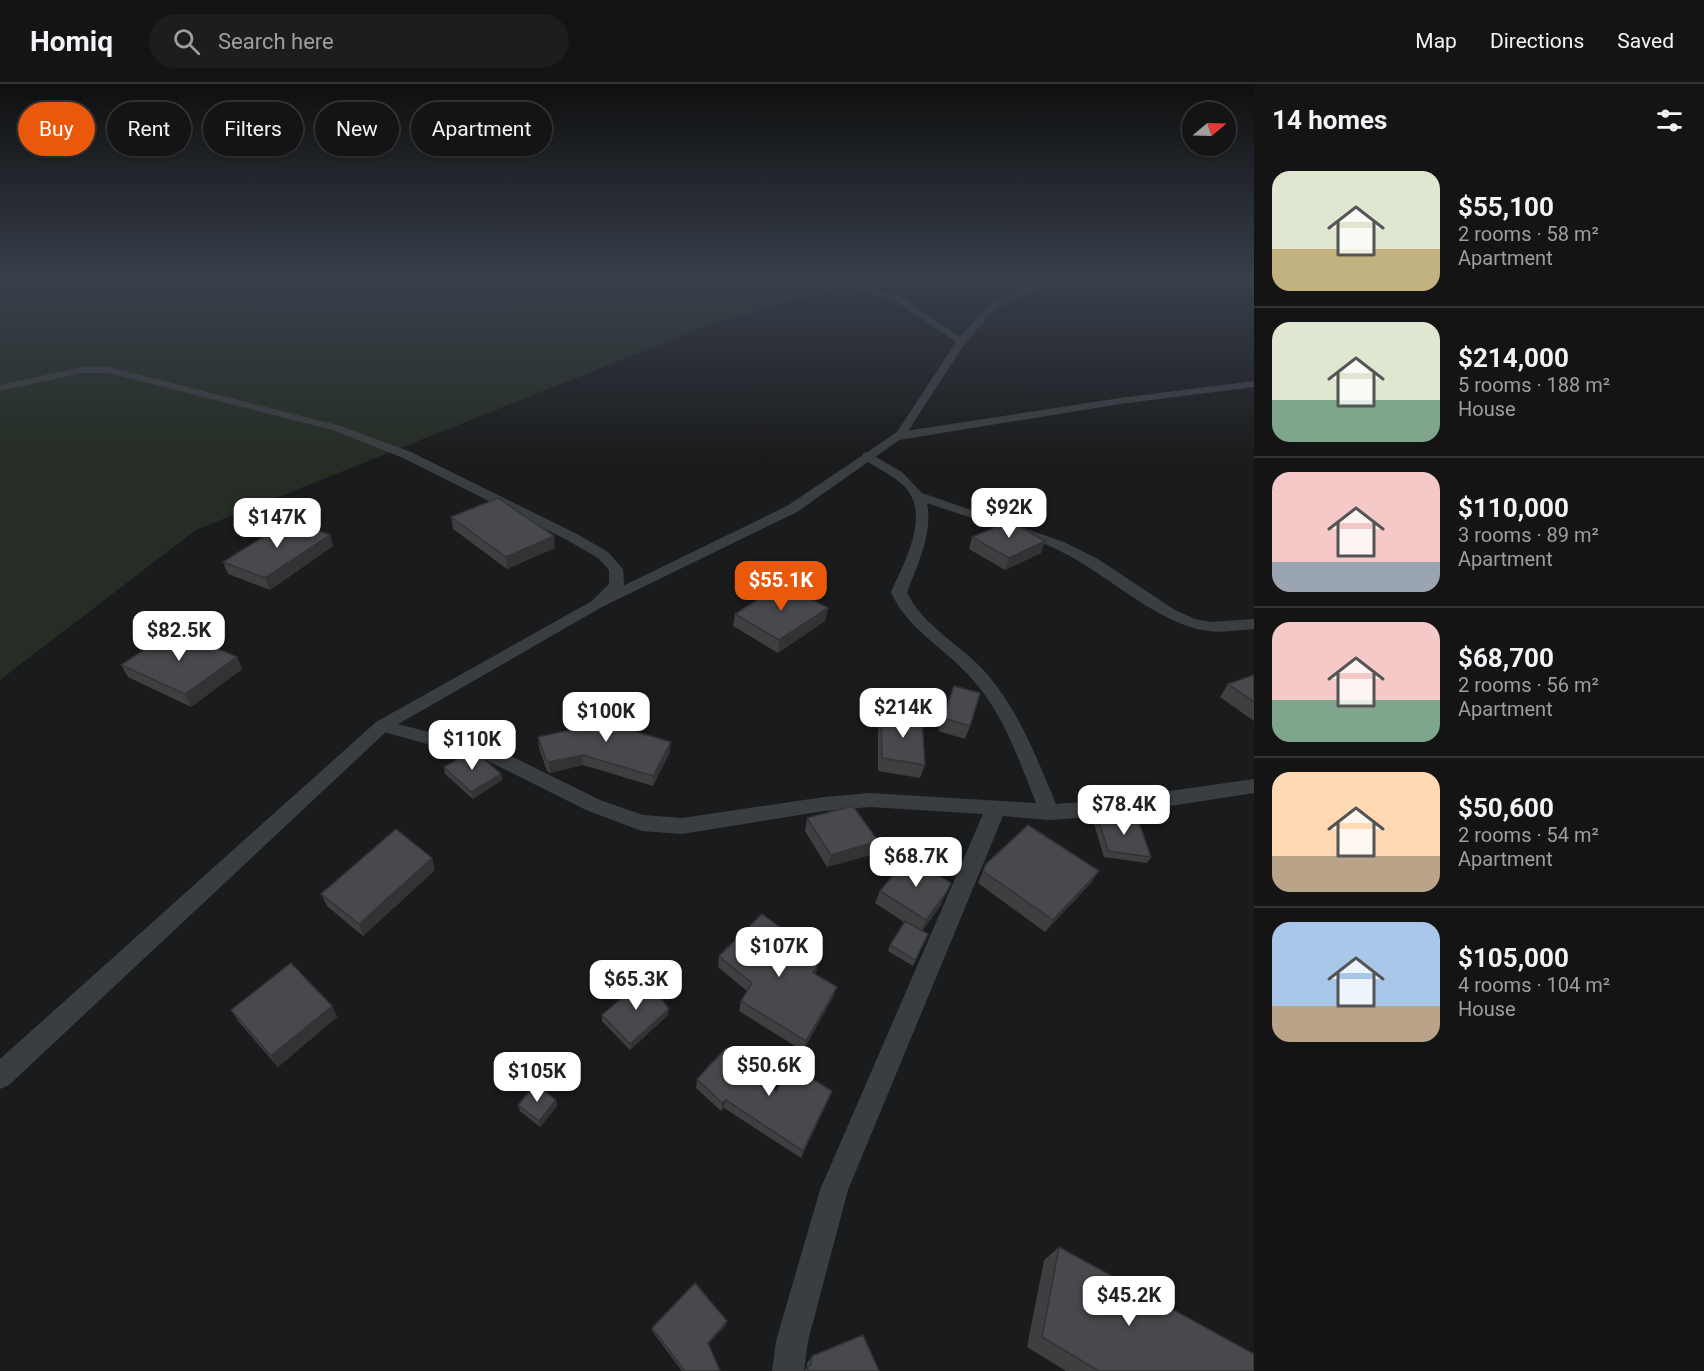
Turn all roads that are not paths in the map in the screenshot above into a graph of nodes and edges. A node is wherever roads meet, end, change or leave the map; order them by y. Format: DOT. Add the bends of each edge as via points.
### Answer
graph roads {
  1 [pos="957,338"];
  2 [pos="964,338"];
  3 [pos="961,341"];
  4 [pos="1254,384"];
  5 [pos="0,388"];
  6 [pos="899,436"];
  7 [pos="867,456"];
  8 [pos="919,496"];
  9 [pos="597,604"];
  10 [pos="1254,624"];
  11 [pos="382,726"];
  12 [pos="1254,786"];
  13 [pos="996,808"];
  14 [pos="1049,812"];
  15 [pos="0,1076"];
  16 [pos="788,1371"];
  1 -- 3 [label="street"];
  2 -- 3 [label="street"];
  3 -- 6 [label="street"];
  4 -- 6 [label="street" via="1178,392"];
  5 -- 9 [label="street" via="82,370 109,370 337,428 407,455 603,555 616,569 617,585"];
  6 -- 7 [label="street"];
  7 -- 8 [label="street"];
  7 -- 9 [label="street" via="792,509"];
  8 -- 10 [label="street" via="1059,545 1191,623 1211,627"];
  8 -- 14 [label="street" via="921,539 899,592 904,605 990,689 1019,738"];
  9 -- 11 [label="street"];
  11 -- 13 [label="street" via="492,755 593,805 642,823 682,826 870,800"];
  11 -- 15 [label="street"];
  12 -- 14 [label="street" via="1106,808"];
  13 -- 14 [label="street"];
  13 -- 16 [label="street" via="834,1190 792,1341"];
}
